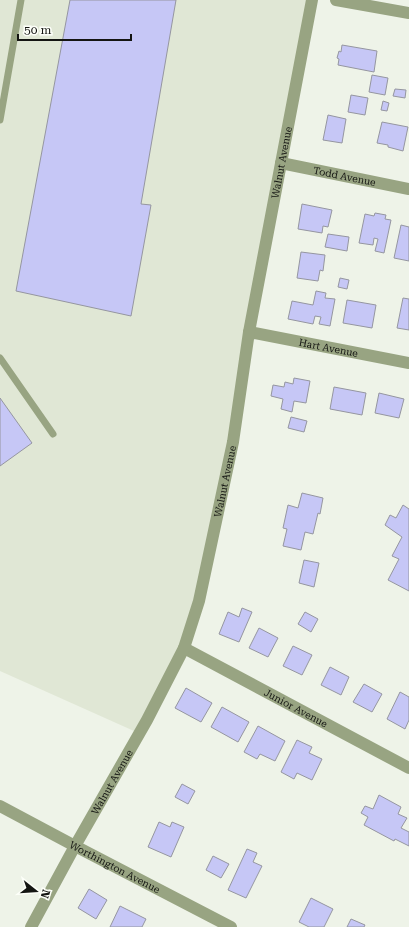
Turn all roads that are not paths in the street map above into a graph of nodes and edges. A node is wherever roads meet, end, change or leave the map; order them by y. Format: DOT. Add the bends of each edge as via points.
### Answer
graph roads {
  1 [pos="21,0"];
  2 [pos="312,0"];
  3 [pos="336,0"];
  4 [pos="409,14"];
  5 [pos="0,120"];
  6 [pos="281,163"];
  7 [pos="409,189"];
  8 [pos="249,332"];
  9 [pos="0,358"];
  10 [pos="409,363"];
  11 [pos="53,434"];
  12 [pos="184,648"];
  13 [pos="409,768"];
  14 [pos="0,806"];
  15 [pos="74,846"];
  16 [pos="31,927"];
  17 [pos="231,927"];
  1 -- 5 [label="lane"];
  2 -- 6 [label="street, Walnut Avenue"];
  3 -- 4 [label="street"];
  6 -- 7 [label="street, Todd Avenue"];
  6 -- 8 [label="street, Walnut Avenue"];
  8 -- 10 [label="street, Hart Avenue"];
  8 -- 12 [label="street, Walnut Avenue" via="233,442 199,601"];
  9 -- 11 [label="lane"];
  12 -- 13 [label="street, Junior Avenue"];
  12 -- 15 [label="street, Walnut Avenue" via="147,720"];
  14 -- 15 [label="street, Worthington Avenue"];
  15 -- 16 [label="street, Walnut Avenue"];
  15 -- 17 [label="street, Worthington Avenue"];
}
